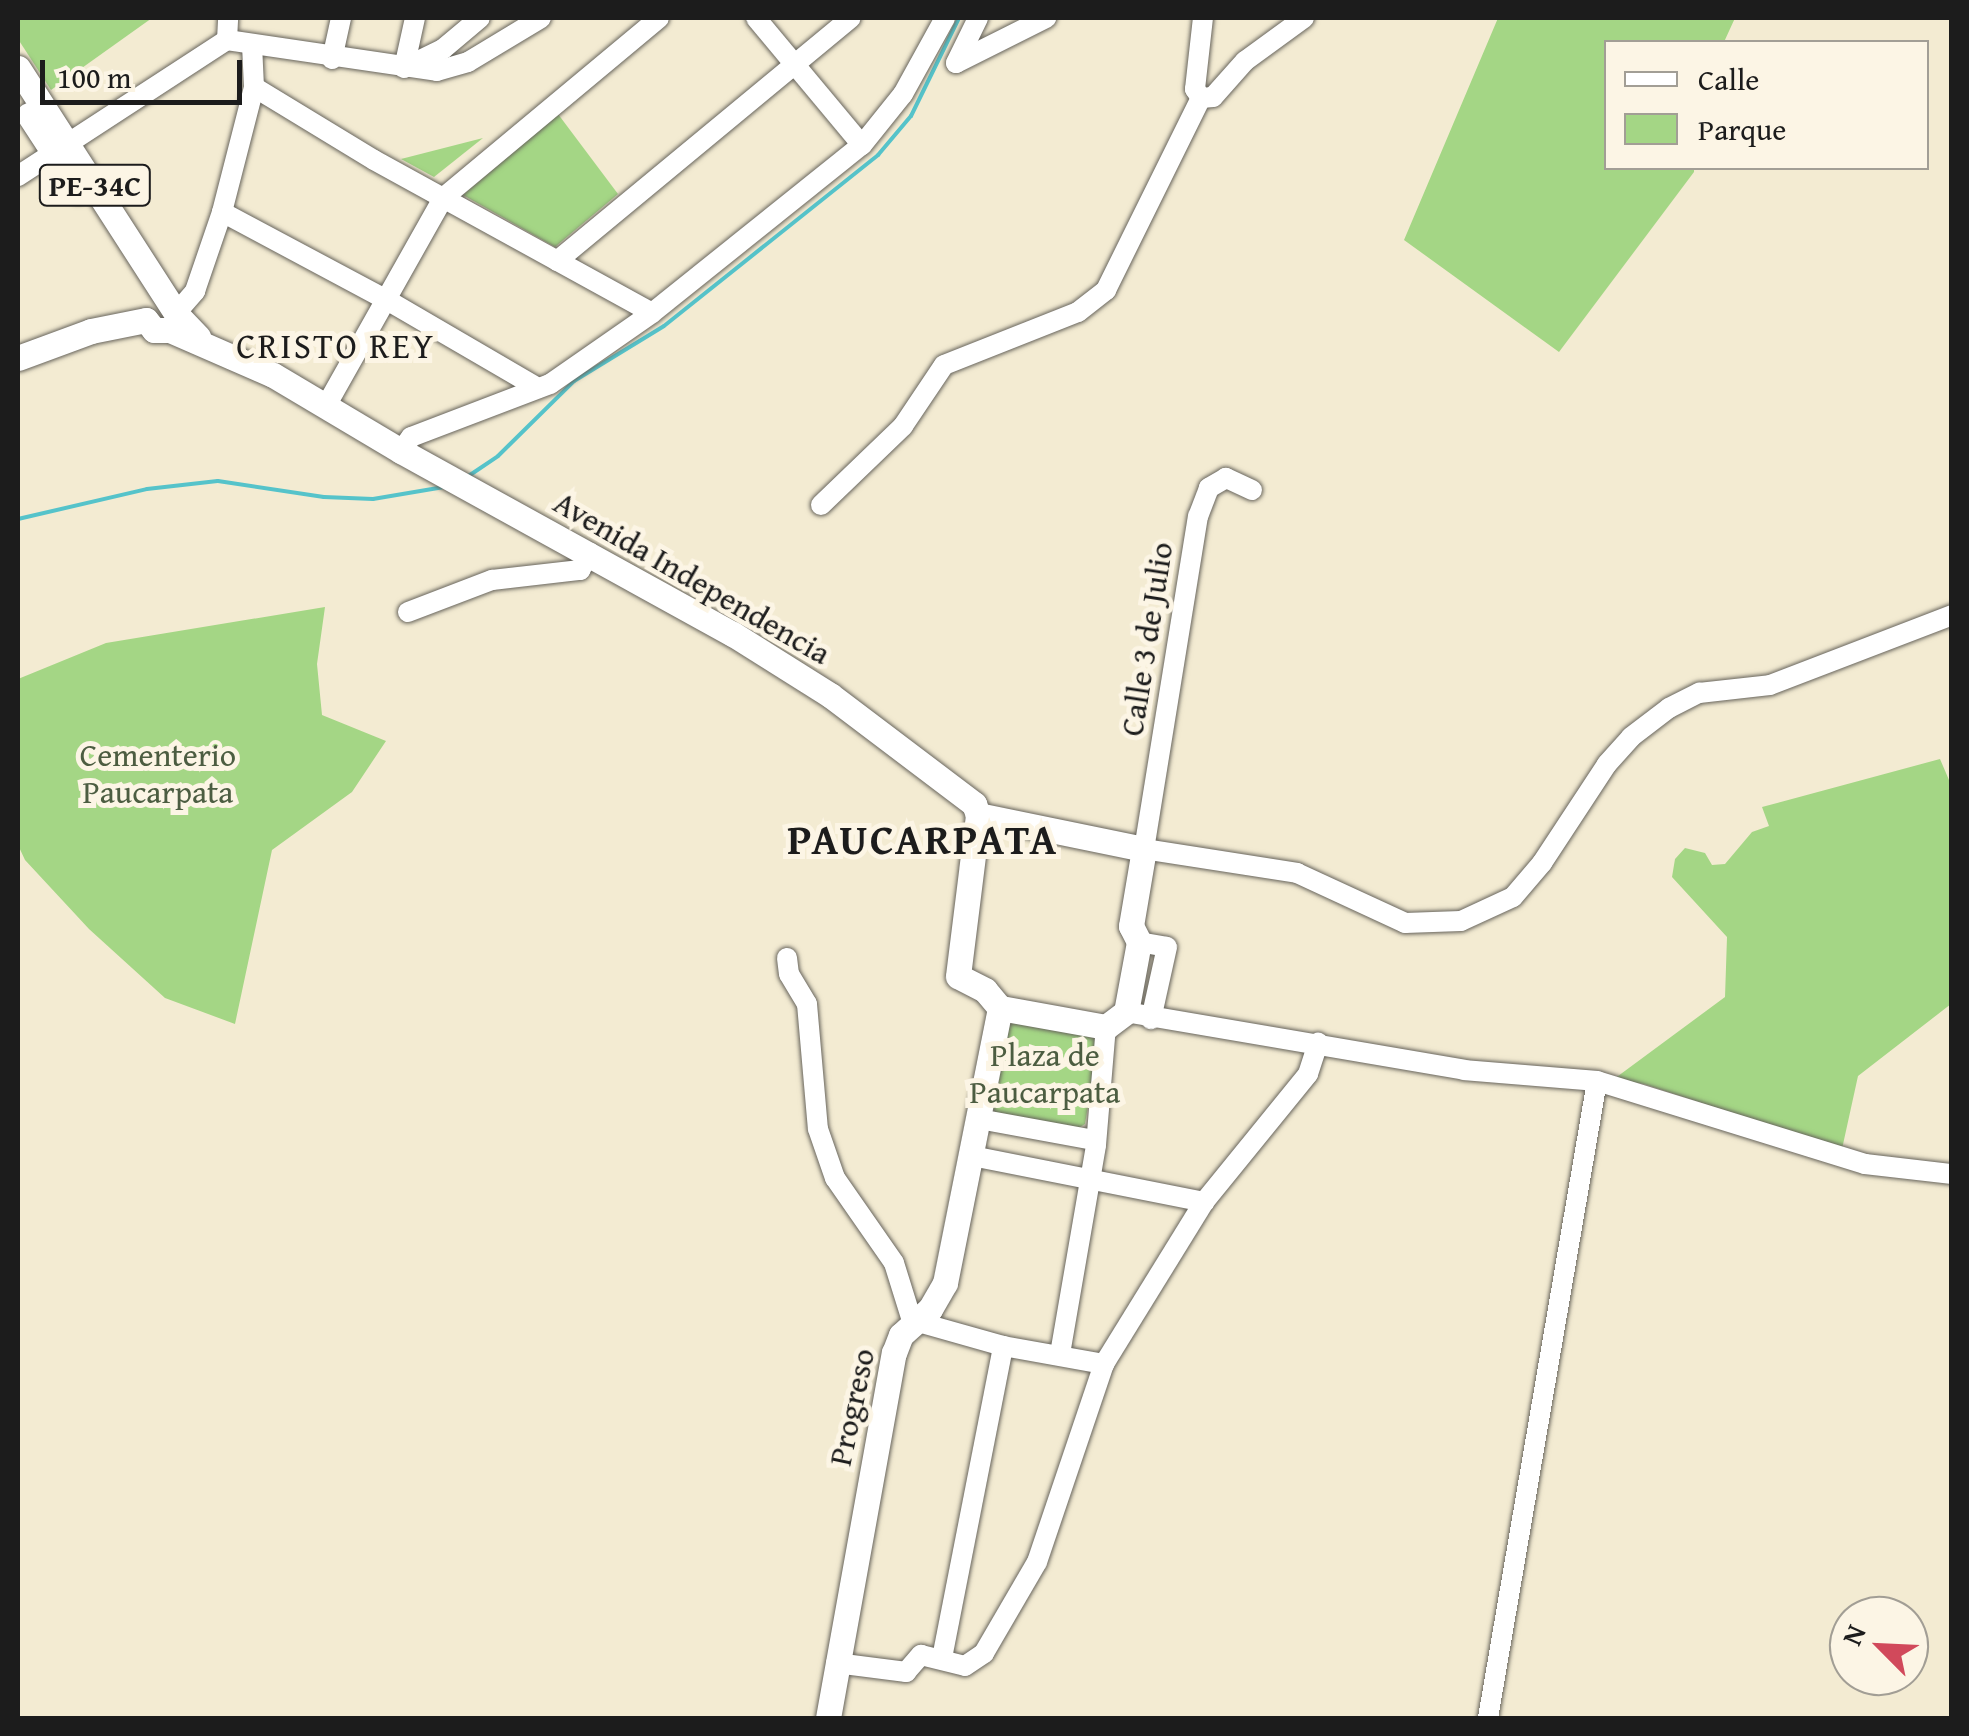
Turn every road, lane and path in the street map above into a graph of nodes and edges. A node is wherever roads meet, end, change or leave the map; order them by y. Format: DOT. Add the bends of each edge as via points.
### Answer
graph roads {
  1 [pos="228,18"];
  2 [pos="342,18"];
  3 [pos="415,18"];
  4 [pos="480,18"];
  5 [pos="540,18"];
  6 [pos="659,18"];
  7 [pos="756,18"];
  8 [pos="851,18"];
  9 [pos="945,18"];
  10 [pos="978,18"];
  11 [pos="1046,18"];
  12 [pos="1203,18"];
  13 [pos="1304,18"];
  14 [pos="226,40"];
  15 [pos="252,44"];
  16 [pos="332,59"];
  17 [pos="793,65"];
  18 [pos="18,68"];
  19 [pos="404,68"];
  20 [pos="254,86"];
  21 [pos="18,98"];
  22 [pos="1201,98"];
  23 [pos="862,145"];
  24 [pos="61,148"];
  25 [pos="18,176"];
  26 [pos="443,198"];
  27 [pos="222,212"];
  28 [pos="557,261"];
  29 [pos="387,300"];
  30 [pos="652,313"];
  31 [pos="166,314"];
  32 [pos="18,358"];
  33 [pos="538,388"];
  34 [pos="326,406"];
  35 [pos="401,451"];
  36 [pos="1252,490"];
  37 [pos="820,505"];
  38 [pos="590,552"];
  39 [pos="408,612"];
  40 [pos="1952,615"];
  41 [pos="978,815"];
  42 [pos="1144,848"];
  43 [pos="787,958"];
  44 [pos="1000,1008"];
  45 [pos="1128,1020"];
  46 [pos="1318,1043"];
  47 [pos="1597,1082"];
  48 [pos="979,1119"];
  49 [pos="1094,1140"];
  50 [pos="972,1156"];
  51 [pos="1952,1174"];
  52 [pos="1091,1180"];
  53 [pos="1204,1202"];
  54 [pos="915,1323"];
  55 [pos="1004,1346"];
  56 [pos="1060,1354"];
  57 [pos="1104,1364"];
  58 [pos="942,1658"];
  59 [pos="836,1662"];
  60 [pos="828,1718"];
  61 [pos="1488,1718"];
  1 -- 14 [label="street"];
  2 -- 16 [label="street"];
  3 -- 19 [label="street"];
  4 -- 19 [label="street" via="442,49"];
  5 -- 19 [label="street" via="453,68"];
  6 -- 26 [label="street"];
  7 -- 17 [label="street"];
  8 -- 17 [label="street"];
  9 -- 23 [label="street" via="902,94"];
  10 -- 11 [label="street" via="956,64"];
  12 -- 22 [label="street" via="1195,89"];
  13 -- 22 [label="street" via="1245,61 1214,97"];
  14 -- 15 [label="street"];
  14 -- 24 [label="street"];
  15 -- 16 [label="street"];
  15 -- 20 [label="street"];
  16 -- 19 [label="street"];
  17 -- 23 [label="street"];
  17 -- 28 [label="street"];
  18 -- 24 [label="main road, PE-34C"];
  20 -- 26 [label="street"];
  20 -- 27 [label="street"];
  21 -- 24 [label="main road, PE-34C"];
  22 -- 37 [label="street" via="1106,290 1078,312 944,365 903,426"];
  23 -- 30 [label="street"];
  24 -- 25 [label="street"];
  24 -- 31 [label="main road, PE-34C"];
  26 -- 28 [label="street"];
  26 -- 29 [label="street"];
  27 -- 29 [label="street"];
  27 -- 31 [label="street" via="195,291"];
  28 -- 30 [label="street"];
  29 -- 33 [label="street"];
  29 -- 34 [label="street"];
  30 -- 33 [label="street"];
  31 -- 32 [label="main road" via="91,331"];
  31 -- 34 [label="main road, Avenida Independencia" via="206,344"];
  33 -- 35 [label="street" via="411,437"];
  34 -- 35 [label="main road, Avenida Independencia"];
  35 -- 38 [label="main road, Avenida Independencia"];
  36 -- 42 [label="street, Calle 3 de Julio" via="1226,478 1209,488 1198,516"];
  38 -- 39 [label="street" via="580,570 492,580"];
  38 -- 41 [label="main road, Avenida Independencia" via="830,695 974,804"];
  40 -- 42 [label="street" via="1770,685 1698,694 1670,708 1607,764 1529,881 1476,917 1405,924 1297,872"];
  41 -- 42 [label="main road"];
  41 -- 44 [label="main road" via="958,976 985,990"];
  42 -- 45 [label="main road" via="1131,926 1140,942"];
  43 -- 54 [label="street" via="807,1004 818,1129 835,1178 894,1262"];
  44 -- 45 [label="main road"];
  44 -- 48 [label="main road, Progreso"];
  45 -- 46 [label="street"];
  45 -- 49 [label="street"];
  46 -- 47 [label="street" via="1464,1070"];
  46 -- 53 [label="street" via="1308,1074"];
  47 -- 51 [label="street" via="1848,1160"];
  47 -- 61 [label="street"];
  48 -- 49 [label="street"];
  48 -- 50 [label="main road, Progreso"];
  49 -- 52 [label="street"];
  50 -- 52 [label="street"];
  50 -- 54 [label="main road, Progreso" via="945,1283"];
  52 -- 53 [label="street"];
  52 -- 56 [label="street"];
  53 -- 57 [label="street"];
  54 -- 55 [label="street"];
  54 -- 59 [label="main road, Progreso" via="894,1353"];
  55 -- 56 [label="street"];
  55 -- 58 [label="street"];
  56 -- 57 [label="street"];
  57 -- 58 [label="street" via="1037,1562 1006,1619 984,1653 965,1666"];
  58 -- 59 [label="street" via="921,1655 906,1672"];
  59 -- 60 [label="main road, Progreso"];
}
